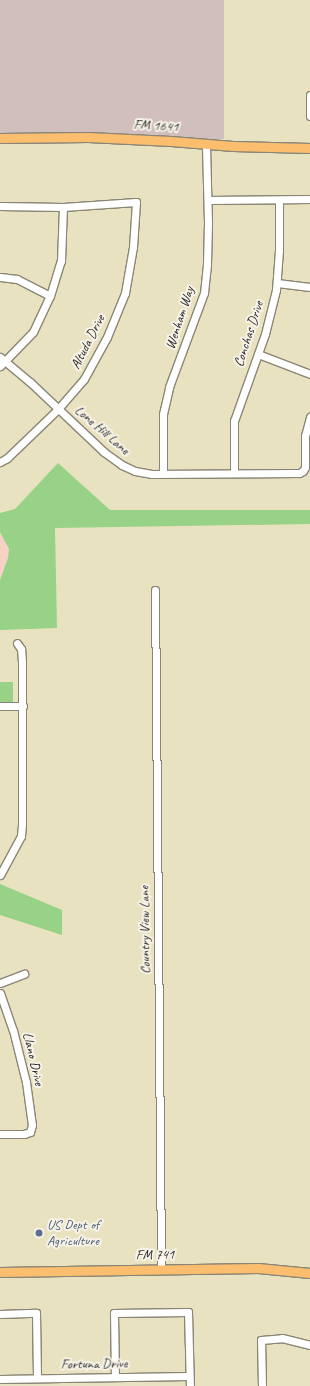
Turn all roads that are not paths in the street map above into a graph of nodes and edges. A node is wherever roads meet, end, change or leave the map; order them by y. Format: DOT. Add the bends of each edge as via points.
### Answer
graph roads {
  1 [pos="310,95"];
  2 [pos="310,116"];
  3 [pos="0,138"];
  4 [pos="206,144"];
  5 [pos="310,148"];
  6 [pos="310,199"];
  7 [pos="208,200"];
  8 [pos="279,200"];
  9 [pos="0,206"];
  10 [pos="63,206"];
  11 [pos="0,277"];
  12 [pos="277,283"];
  13 [pos="310,287"];
  14 [pos="50,296"];
  15 [pos="258,354"];
  16 [pos="3,359"];
  17 [pos="0,366"];
  18 [pos="310,374"];
  19 [pos="58,409"];
  20 [pos="310,417"];
  21 [pos="0,462"];
  22 [pos="163,473"];
  23 [pos="234,473"];
  24 [pos="155,590"];
  25 [pos="17,643"];
  26 [pos="0,706"];
  27 [pos="23,706"];
  28 [pos="1,872"];
  29 [pos="24,974"];
  30 [pos="0,983"];
  31 [pos="0,993"];
  32 [pos="0,1134"];
  33 [pos="161,1269"];
  34 [pos="0,1272"];
  35 [pos="310,1273"];
  36 [pos="0,1314"];
  37 [pos="310,1345"];
  38 [pos="189,1376"];
  39 [pos="115,1377"];
  40 [pos="37,1378"];
  41 [pos="0,1379"];
  42 [pos="190,1386"];
  43 [pos="262,1386"];
  1 -- 2 [label="street"];
  3 -- 4 [label="main road, FM 1641 / FM 1641" via="96,138"];
  4 -- 5 [label="main road, FM 1641 / FM 1641"];
  4 -- 7 [label="street, Wenham Way"];
  6 -- 8 [label="street"];
  7 -- 8 [label="street"];
  7 -- 22 [label="street, Wenham Way" via="204,293 169,387 163,414"];
  8 -- 12 [label="street, Conchas Drive"];
  9 -- 10 [label="street"];
  10 -- 14 [label="street" via="61,261"];
  10 -- 19 [label="street, Altuda Drive" via="136,202 133,247 125,293 107,336 84,379"];
  11 -- 14 [label="street" via="17,279"];
  12 -- 13 [label="street"];
  12 -- 15 [label="street, Conchas Drive"];
  14 -- 16 [label="street" via="33,332"];
  15 -- 18 [label="street"];
  15 -- 23 [label="street, Conchas Drive" via="234,421"];
  16 -- 17 [label="street"];
  16 -- 19 [label="street, Lone Hill Lane"];
  19 -- 21 [label="street, Altuda Drive"];
  19 -- 22 [label="street, Lone Hill Lane" via="104,452 122,465 135,471"];
  20 -- 23 [label="street, Lone Hill Lane" via="304,436 303,471"];
  22 -- 23 [label="street, Lone Hill Lane"];
  24 -- 33 [label="street, Country View Lane"];
  25 -- 27 [label="street" via="21,649"];
  26 -- 27 [label="street"];
  27 -- 28 [label="street" via="21,836"];
  29 -- 30 [label="street"];
  31 -- 32 [label="street, Llano Drive" via="13,1030 26,1082 32,1125 30,1132 24,1134"];
  33 -- 34 [label="main road, FM 741 / FM 741"];
  33 -- 35 [label="main road, FM 741 / FM 741" via="258,1268"];
  36 -- 40 [label="street" via="36,1313"];
  37 -- 43 [label="street" via="282,1338 261,1340"];
  38 -- 39 [label="street, Fortuna Drive"];
  38 -- 39 [label="street" via="188,1312 114,1313"];
  38 -- 42 [label="street"];
  39 -- 40 [label="street, Fortuna Drive"];
  40 -- 41 [label="street, Fortuna Drive"];
}
